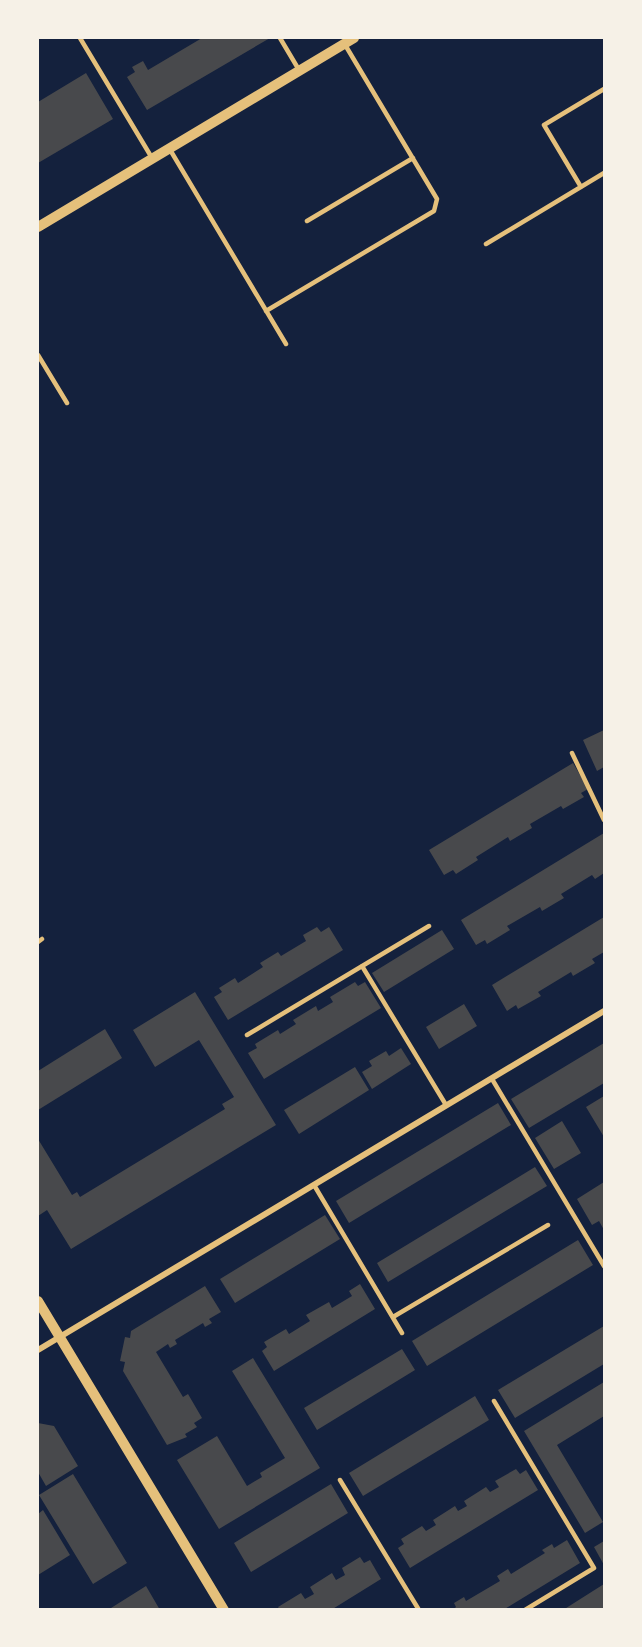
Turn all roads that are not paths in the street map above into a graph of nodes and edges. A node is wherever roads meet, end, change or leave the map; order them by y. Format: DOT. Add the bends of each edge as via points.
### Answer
graph roads {
  1 [pos="80,38"];
  2 [pos="280,38"];
  3 [pos="349,40"];
  4 [pos="299,70"];
  5 [pos="604,89"];
  6 [pos="169,148"];
  7 [pos="152,158"];
  8 [pos="413,158"];
  9 [pos="604,173"];
  10 [pos="581,187"];
  11 [pos="307,221"];
  12 [pos="38,227"];
  13 [pos="486,244"];
  14 [pos="266,311"];
  15 [pos="286,344"];
  16 [pos="38,355"];
  17 [pos="67,403"];
  18 [pos="572,753"];
  19 [pos="604,820"];
  20 [pos="429,926"];
  21 [pos="362,966"];
  22 [pos="604,1011"];
  23 [pos="247,1035"];
  24 [pos="492,1079"];
  25 [pos="446,1105"];
  26 [pos="314,1185"];
  27 [pos="548,1225"];
  28 [pos="604,1266"];
  29 [pos="38,1300"];
  30 [pos="393,1317"];
  31 [pos="402,1333"];
  32 [pos="59,1336"];
  33 [pos="38,1350"];
  34 [pos="494,1401"];
  35 [pos="340,1480"];
  36 [pos="224,1610"];
  37 [pos="419,1610"];
  38 [pos="525,1610"];
  1 -- 7 [label="lane"];
  2 -- 4 [label="lane"];
  3 -- 4 [label="street"];
  3 -- 8 [label="lane"];
  4 -- 6 [label="street"];
  5 -- 10 [label="lane" via="544,125"];
  6 -- 7 [label="street"];
  6 -- 14 [label="lane"];
  7 -- 12 [label="street"];
  8 -- 11 [label="lane"];
  8 -- 14 [label="lane" via="437,199 434,211"];
  9 -- 10 [label="lane"];
  10 -- 13 [label="lane"];
  14 -- 15 [label="lane"];
  16 -- 17 [label="lane"];
  18 -- 19 [label="lane"];
  20 -- 21 [label="lane"];
  21 -- 23 [label="lane"];
  21 -- 25 [label="lane"];
  22 -- 24 [label="street"];
  24 -- 25 [label="street"];
  24 -- 28 [label="lane"];
  25 -- 26 [label="street"];
  26 -- 30 [label="lane"];
  26 -- 32 [label="street"];
  27 -- 30 [label="lane"];
  29 -- 32 [label="street"];
  30 -- 31 [label="lane"];
  32 -- 33 [label="street"];
  32 -- 36 [label="street"];
  34 -- 38 [label="lane" via="594,1568"];
  35 -- 37 [label="lane"];
}
